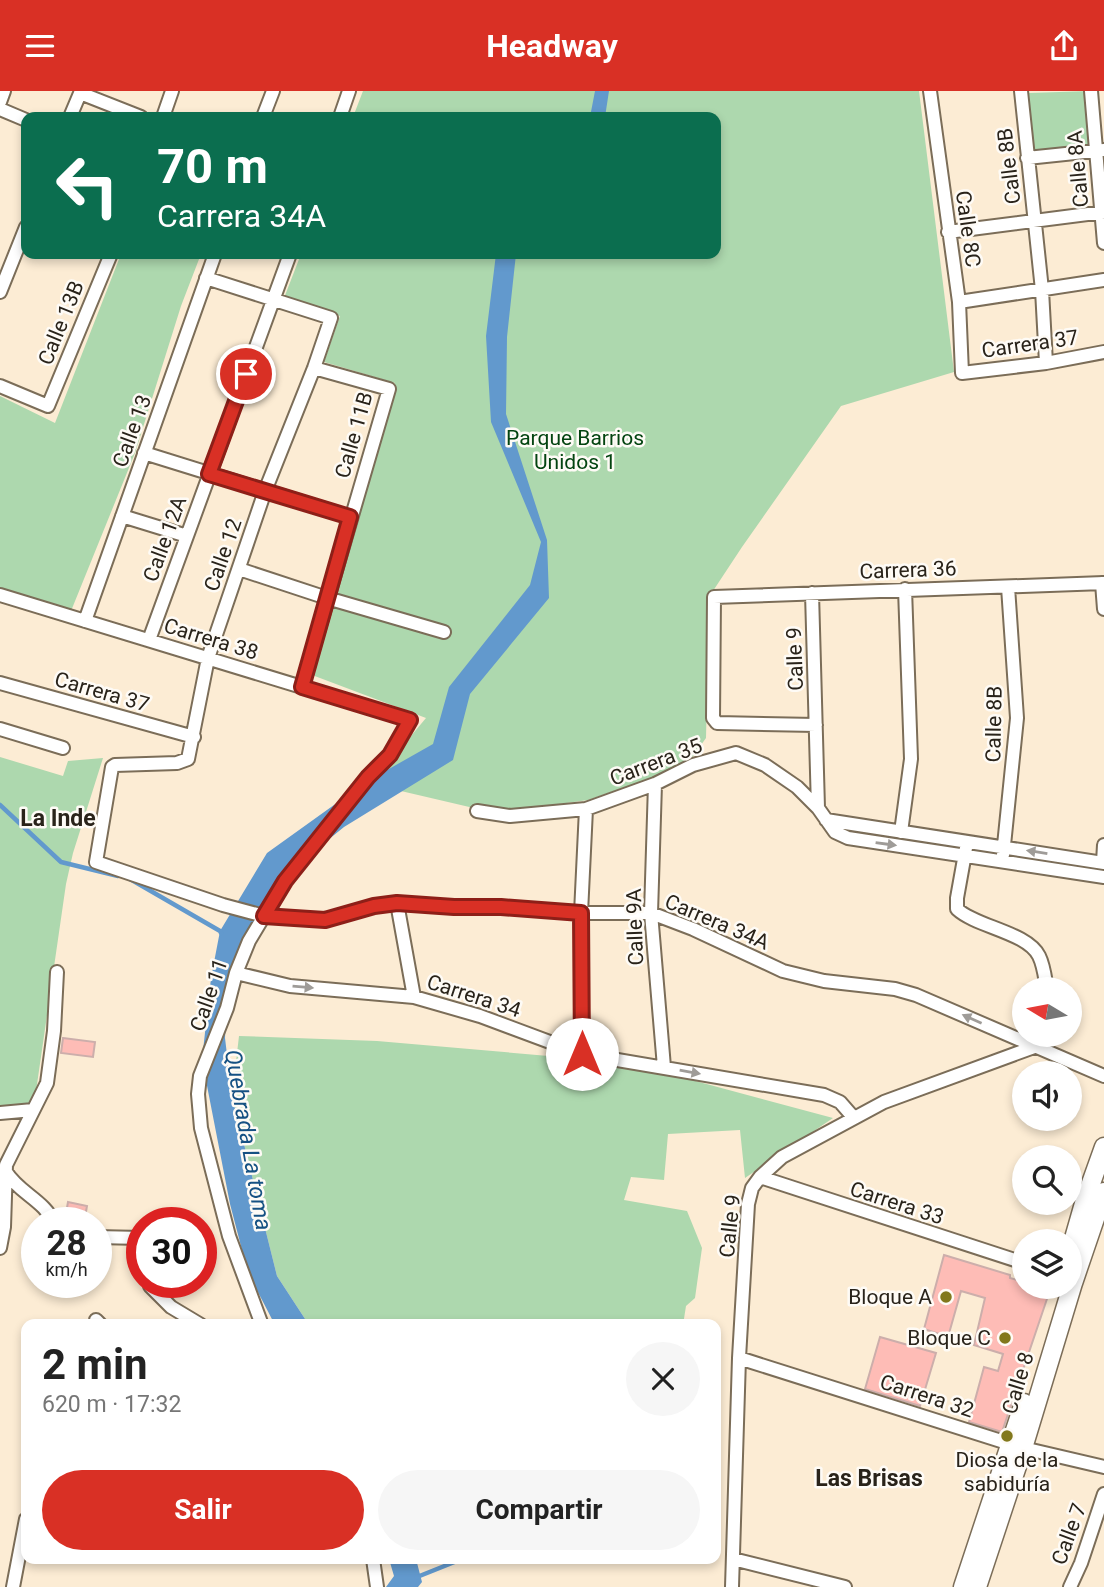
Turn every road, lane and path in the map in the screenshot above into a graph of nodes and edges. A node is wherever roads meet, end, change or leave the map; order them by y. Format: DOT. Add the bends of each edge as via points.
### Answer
graph roads {
  1 [pos="4,91"];
  2 [pos="172,91"];
  3 [pos="273,91"];
  4 [pos="349,91"];
  5 [pos="930,91"];
  6 [pos="1021,91"];
  7 [pos="1032,91"];
  8 [pos="1091,91"];
  9 [pos="80,92"];
  10 [pos="0,101"];
  11 [pos="0,109"];
  12 [pos="72,112"];
  13 [pos="129,112"];
  14 [pos="165,112"];
  15 [pos="265,112"];
  16 [pos="342,112"];
  17 [pos="21,118"];
  18 [pos="1100,150"];
  19 [pos="1027,158"];
  20 [pos="1103,213"];
  21 [pos="1035,220"];
  22 [pos="948,232"];
  23 [pos="21,240"];
  24 [pos="1104,243"];
  25 [pos="109,259"];
  26 [pos="213,259"];
  27 [pos="288,259"];
  28 [pos="206,278"];
  29 [pos="1104,281"];
  30 [pos="1042,291"];
  31 [pos="0,292"];
  32 [pos="273,300"];
  33 [pos="958,302"];
  34 [pos="1104,352"];
  35 [pos="1046,363"];
  36 [pos="314,368"];
  37 [pos="962,373"];
  38 [pos="0,386"];
  39 [pos="144,453"];
  40 [pos="209,474"];
  41 [pos="265,491"];
  42 [pos="122,516"];
  43 [pos="350,517"];
  44 [pos="187,537"];
  45 [pos="239,569"];
  46 [pos="1103,583"];
  47 [pos="1008,587"];
  48 [pos="905,589"];
  49 [pos="812,593"];
  50 [pos="0,595"];
  51 [pos="327,598"];
  52 [pos="1104,609"];
  53 [pos="85,621"];
  54 [pos="444,632"];
  55 [pos="149,640"];
  56 [pos="208,658"];
  57 [pos="0,683"];
  58 [pos="302,687"];
  59 [pos="410,720"];
  60 [pos="816,725"];
  61 [pos="0,729"];
  62 [pos="194,737"];
  63 [pos="63,748"];
  64 [pos="655,784"];
  65 [pos="818,808"];
  66 [pos="586,809"];
  67 [pos="477,811"];
  68 [pos="826,820"];
  69 [pos="901,832"];
  70 [pos="967,841"];
  71 [pos="1104,845"];
  72 [pos="1004,848"];
  73 [pos="965,856"];
  74 [pos="1002,861"];
  75 [pos="96,862"];
  76 [pos="1103,862"];
  77 [pos="1104,877"];
  78 [pos="397,903"];
  79 [pos="581,913"];
  80 [pos="651,913"];
  81 [pos="262,916"];
  82 [pos="57,972"];
  83 [pos="236,973"];
  84 [pos="1044,977"];
  85 [pos="414,997"];
  86 [pos="1012,1037"];
  87 [pos="1034,1047"];
  88 [pos="582,1054"];
  89 [pos="664,1067"];
  90 [pos="1104,1076"];
  91 [pos="33,1110"];
  92 [pos="0,1113"];
  93 [pos="854,1118"];
  94 [pos="1104,1147"];
  95 [pos="4,1168"];
  96 [pos="760,1177"];
  97 [pos="1104,1192"];
  98 [pos="43,1207"];
  99 [pos="1077,1229"];
  100 [pos="0,1248"];
  101 [pos="1012,1259"];
  102 [pos="163,1298"];
  103 [pos="1057,1299"];
  104 [pos="191,1319"];
  105 [pos="260,1319"];
  106 [pos="739,1358"];
  107 [pos="1017,1446"];
  108 [pos="1104,1467"];
  109 [pos="1104,1494"];
  110 [pos="21,1546"];
  111 [pos="733,1559"];
  112 [pos="374,1564"];
  113 [pos="0,1579"];
  114 [pos="14,1585"];
  115 [pos="377,1587"];
  116 [pos="732,1587"];
  117 [pos="845,1587"];
  118 [pos="962,1587"];
  119 [pos="977,1587"];
  120 [pos="1070,1587"];
  1 -- 10 [label="street"];
  2 -- 14 [label="street"];
  3 -- 15 [label="street"];
  4 -- 16 [label="street"];
  5 -- 22 [label="street, Calle 8C"];
  6 -- 7 [label="street"];
  6 -- 19 [label="street, Calle 8B"];
  8 -- 18 [label="street, Calle 8A"];
  9 -- 12 [label="street"];
  9 -- 13 [label="street"];
  11 -- 17 [label="street"];
  18 -- 19 [label="street"];
  18 -- 20 [label="street, Calle 8A"];
  19 -- 21 [label="street, Calle 8B"];
  20 -- 21 [label="street"];
  20 -- 24 [label="street, Calle 8A"];
  21 -- 22 [label="street"];
  21 -- 30 [label="street, Calle 8B"];
  22 -- 33 [label="street, Calle 8C"];
  23 -- 31 [label="street"];
  25 -- 38 [label="street, Calle 13B" via="48,406"];
  26 -- 28 [label="street, Calle 13"];
  27 -- 32 [label="street, Calle 12A"];
  28 -- 32 [label="street"];
  28 -- 39 [label="street, Calle 13"];
  29 -- 30 [label="street"];
  30 -- 33 [label="street"];
  30 -- 35 [label="street, Calle 8B"];
  32 -- 36 [label="street, Calle 12" via="331,318"];
  32 -- 40 [label="street, Calle 12A"];
  33 -- 37 [label="street, Calle 8C"];
  34 -- 35 [label="street, Carrera 37"];
  35 -- 37 [label="street, Carrera 37"];
  36 -- 41 [label="street, Calle 12"];
  36 -- 43 [label="street, Calle 11B" via="389,389"];
  39 -- 40 [label="street"];
  39 -- 42 [label="street, Calle 13"];
  40 -- 41 [label="street"];
  40 -- 44 [label="street, Calle 12A"];
  41 -- 43 [label="street"];
  41 -- 45 [label="street, Calle 12"];
  42 -- 44 [label="street"];
  42 -- 53 [label="street, Calle 13"];
  43 -- 51 [label="street, Calle 11B"];
  44 -- 55 [label="street, Calle 12A"];
  45 -- 51 [label="street"];
  45 -- 56 [label="street, Calle 12"];
  46 -- 47 [label="street, Carrera 36"];
  46 -- 52 [label="street"];
  47 -- 48 [label="street, Carrera 36"];
  47 -- 72 [label="street, Calle 8B" via="1017,718"];
  48 -- 49 [label="street, Carrera 36"];
  48 -- 69 [label="street" via="911,759"];
  49 -- 60 [label="street, Calle 9"];
  49 -- 60 [label="street, Carrera 36" via="714,597 713,718 717,723"];
  50 -- 53 [label="street, Carrera 38"];
  51 -- 54 [label="street"];
  51 -- 58 [label="street, Calle 11B"];
  53 -- 55 [label="street, Carrera 38"];
  55 -- 56 [label="street, Carrera 38"];
  56 -- 58 [label="street, Carrera 38"];
  56 -- 62 [label="street, Calle 12"];
  57 -- 62 [label="street, Carrera 37"];
  58 -- 59 [label="street, Carrera 38"];
  59 -- 81 [label="street, Calle 11" via="390,755 285,881"];
  60 -- 65 [label="street, Calle 9"];
  61 -- 63 [label="street"];
  62 -- 75 [label="street, Calle 12" via="188,759 112,767"];
  64 -- 65 [label="street, Carrera 35" via="693,765 736,753 765,765"];
  64 -- 66 [label="street, Carrera 35"];
  64 -- 80 [label="street, Calle 9A"];
  65 -- 68 [label="street, Carrera 35"];
  66 -- 67 [label="street, Carrera 35" via="510,816"];
  66 -- 79 [label="street"];
  68 -- 69 [label="street"];
  68 -- 73 [label="street, Carrera 35, one-way" via="835,832 848,838"];
  69 -- 70 [label="street"];
  70 -- 72 [label="street"];
  70 -- 73 [label="street"];
  71 -- 76 [label="street"];
  72 -- 74 [label="street, Calle 8B"];
  76 -- 72 [label="street, one-way"];
  73 -- 74 [label="street, Carrera 35"];
  73 -- 84 [label="street" via="957,909 1015,936 1038,953"];
  74 -- 77 [label="street, Carrera 35"];
  75 -- 81 [label="street, Carrera 34A"];
  78 -- 79 [label="street, Carrera 34A"];
  78 -- 81 [label="street, Carrera 34A" via="325,920"];
  78 -- 85 [label="street"];
  79 -- 80 [label="street, Carrera 34A"];
  79 -- 88 [label="street"];
  86 -- 80 [label="street, Carrera 34A, one-way" via="916,995 783,971"];
  80 -- 89 [label="street, Calle 9A"];
  81 -- 83 [label="street, Calle 11"];
  82 -- 91 [label="street" via="47,1083"];
  83 -- 85 [label="street, Carrera 34, one-way" via="290,986"];
  83 -- 105 [label="street, Calle 11" via="198,1094 201,1128 229,1236"];
  85 -- 88 [label="street, Carrera 34"];
  87 -- 90 [label="street, Carrera 34A"];
  87 -- 93 [label="street, Calle 9"];
  88 -- 89 [label="street, Carrera 34"];
  89 -- 93 [label="street, Carrera 34, one-way" via="824,1095 840,1102"];
  91 -- 92 [label="street"];
  91 -- 95 [label="street"];
  93 -- 96 [label="street, Calle 9" via="782,1157"];
  94 -- 99 [label="main road"];
  95 -- 98 [label="street" via="14,1184"];
  95 -- 100 [label="street"];
  96 -- 101 [label="street, Carrera 33"];
  96 -- 106 [label="street, Calle 9" via="748,1204"];
  97 -- 107 [label="main road, Calle 8"];
  102 -- 104 [label="street"];
  103 -- 107 [label="main road, Calle 8"];
  106 -- 107 [label="street, Carrera 32"];
  106 -- 111 [label="street, Calle 9"];
  107 -- 108 [label="street, Carrera 32"];
  107 -- 118 [label="main road, Calle 8"];
  107 -- 119 [label="main road, Calle 8"];
  109 -- 120 [label="street, Calle 7"];
  110 -- 114 [label="street"];
  111 -- 116 [label="street, Calle 9"];
  111 -- 117 [label="street"];
  112 -- 115 [label="street"];
  113 -- 114 [label="street"];
}
